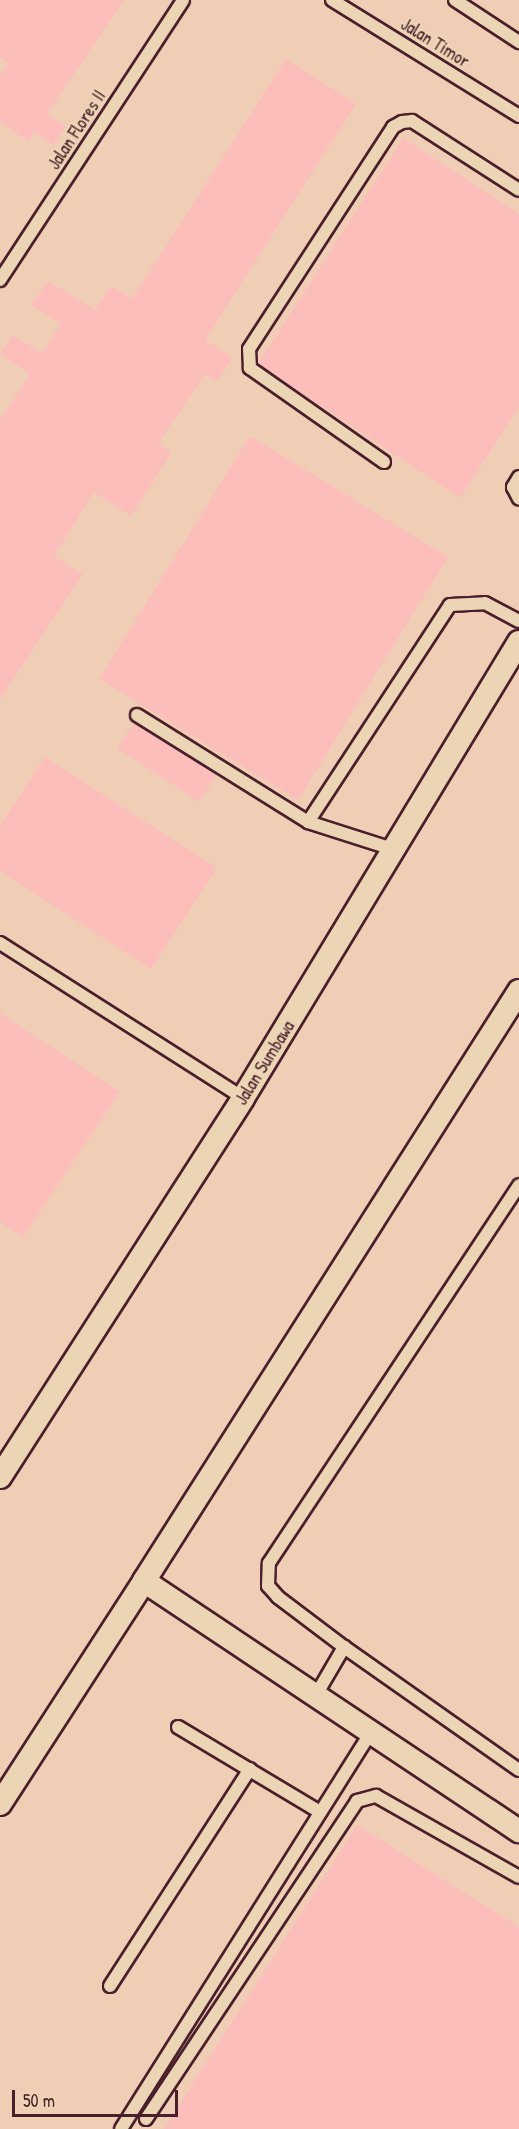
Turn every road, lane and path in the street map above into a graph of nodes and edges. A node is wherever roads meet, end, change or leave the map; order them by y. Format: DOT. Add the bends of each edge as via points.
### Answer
graph roads {
  1 [pos="183,0"];
  2 [pos="332,0"];
  3 [pos="454,0"];
  4 [pos="519,42"];
  5 [pos="519,116"];
  6 [pos="519,190"];
  7 [pos="0,280"];
  8 [pos="384,462"];
  9 [pos="519,477"];
  10 [pos="519,499"];
  11 [pos="516,619"];
  12 [pos="519,642"];
  13 [pos="137,715"];
  14 [pos="308,822"];
  15 [pos="396,850"];
  16 [pos="0,943"];
  17 [pos="519,991"];
  18 [pos="243,1098"];
  19 [pos="519,1185"];
  20 [pos="0,1477"];
  21 [pos="144,1581"];
  22 [pos="344,1647"];
  23 [pos="316,1695"];
  24 [pos="178,1727"];
  25 [pos="372,1730"];
  26 [pos="250,1769"];
  27 [pos="519,1770"];
  28 [pos="0,1804"];
  29 [pos="321,1812"];
  30 [pos="519,1831"];
  31 [pos="519,1877"];
  32 [pos="110,1986"];
  33 [pos="146,2119"];
  34 [pos="121,2129"];
  1 -- 7 [label="lane, Jalan Flores II"];
  2 -- 5 [label="lane, Jalan Timor"];
  3 -- 4 [label="lane"];
  6 -- 8 [label="lane" via="412,121 393,127 249,349 250,368"];
  9 -- 10 [label="lane" via="513,486"];
  11 -- 14 [label="lane" via="485,603 450,605"];
  12 -- 15 [label="street, Jalan Sumbawa"];
  13 -- 14 [label="lane"];
  14 -- 15 [label="lane"];
  15 -- 18 [label="street, Jalan Sumbawa"];
  16 -- 18 [label="lane"];
  17 -- 21 [label="street"];
  18 -- 20 [label="street, Jalan Sumbawa"];
  19 -- 22 [label="lane" via="269,1563 268,1586 278,1598"];
  21 -- 23 [label="street"];
  21 -- 28 [label="street"];
  22 -- 23 [label="lane"];
  22 -- 27 [label="lane"];
  23 -- 25 [label="street"];
  24 -- 26 [label="lane"];
  25 -- 29 [label="lane"];
  25 -- 30 [label="street"];
  26 -- 29 [label="lane"];
  26 -- 32 [label="lane"];
  29 -- 34 [label="lane"];
  31 -- 33 [label="lane" via="376,1796 357,1801"];
}
